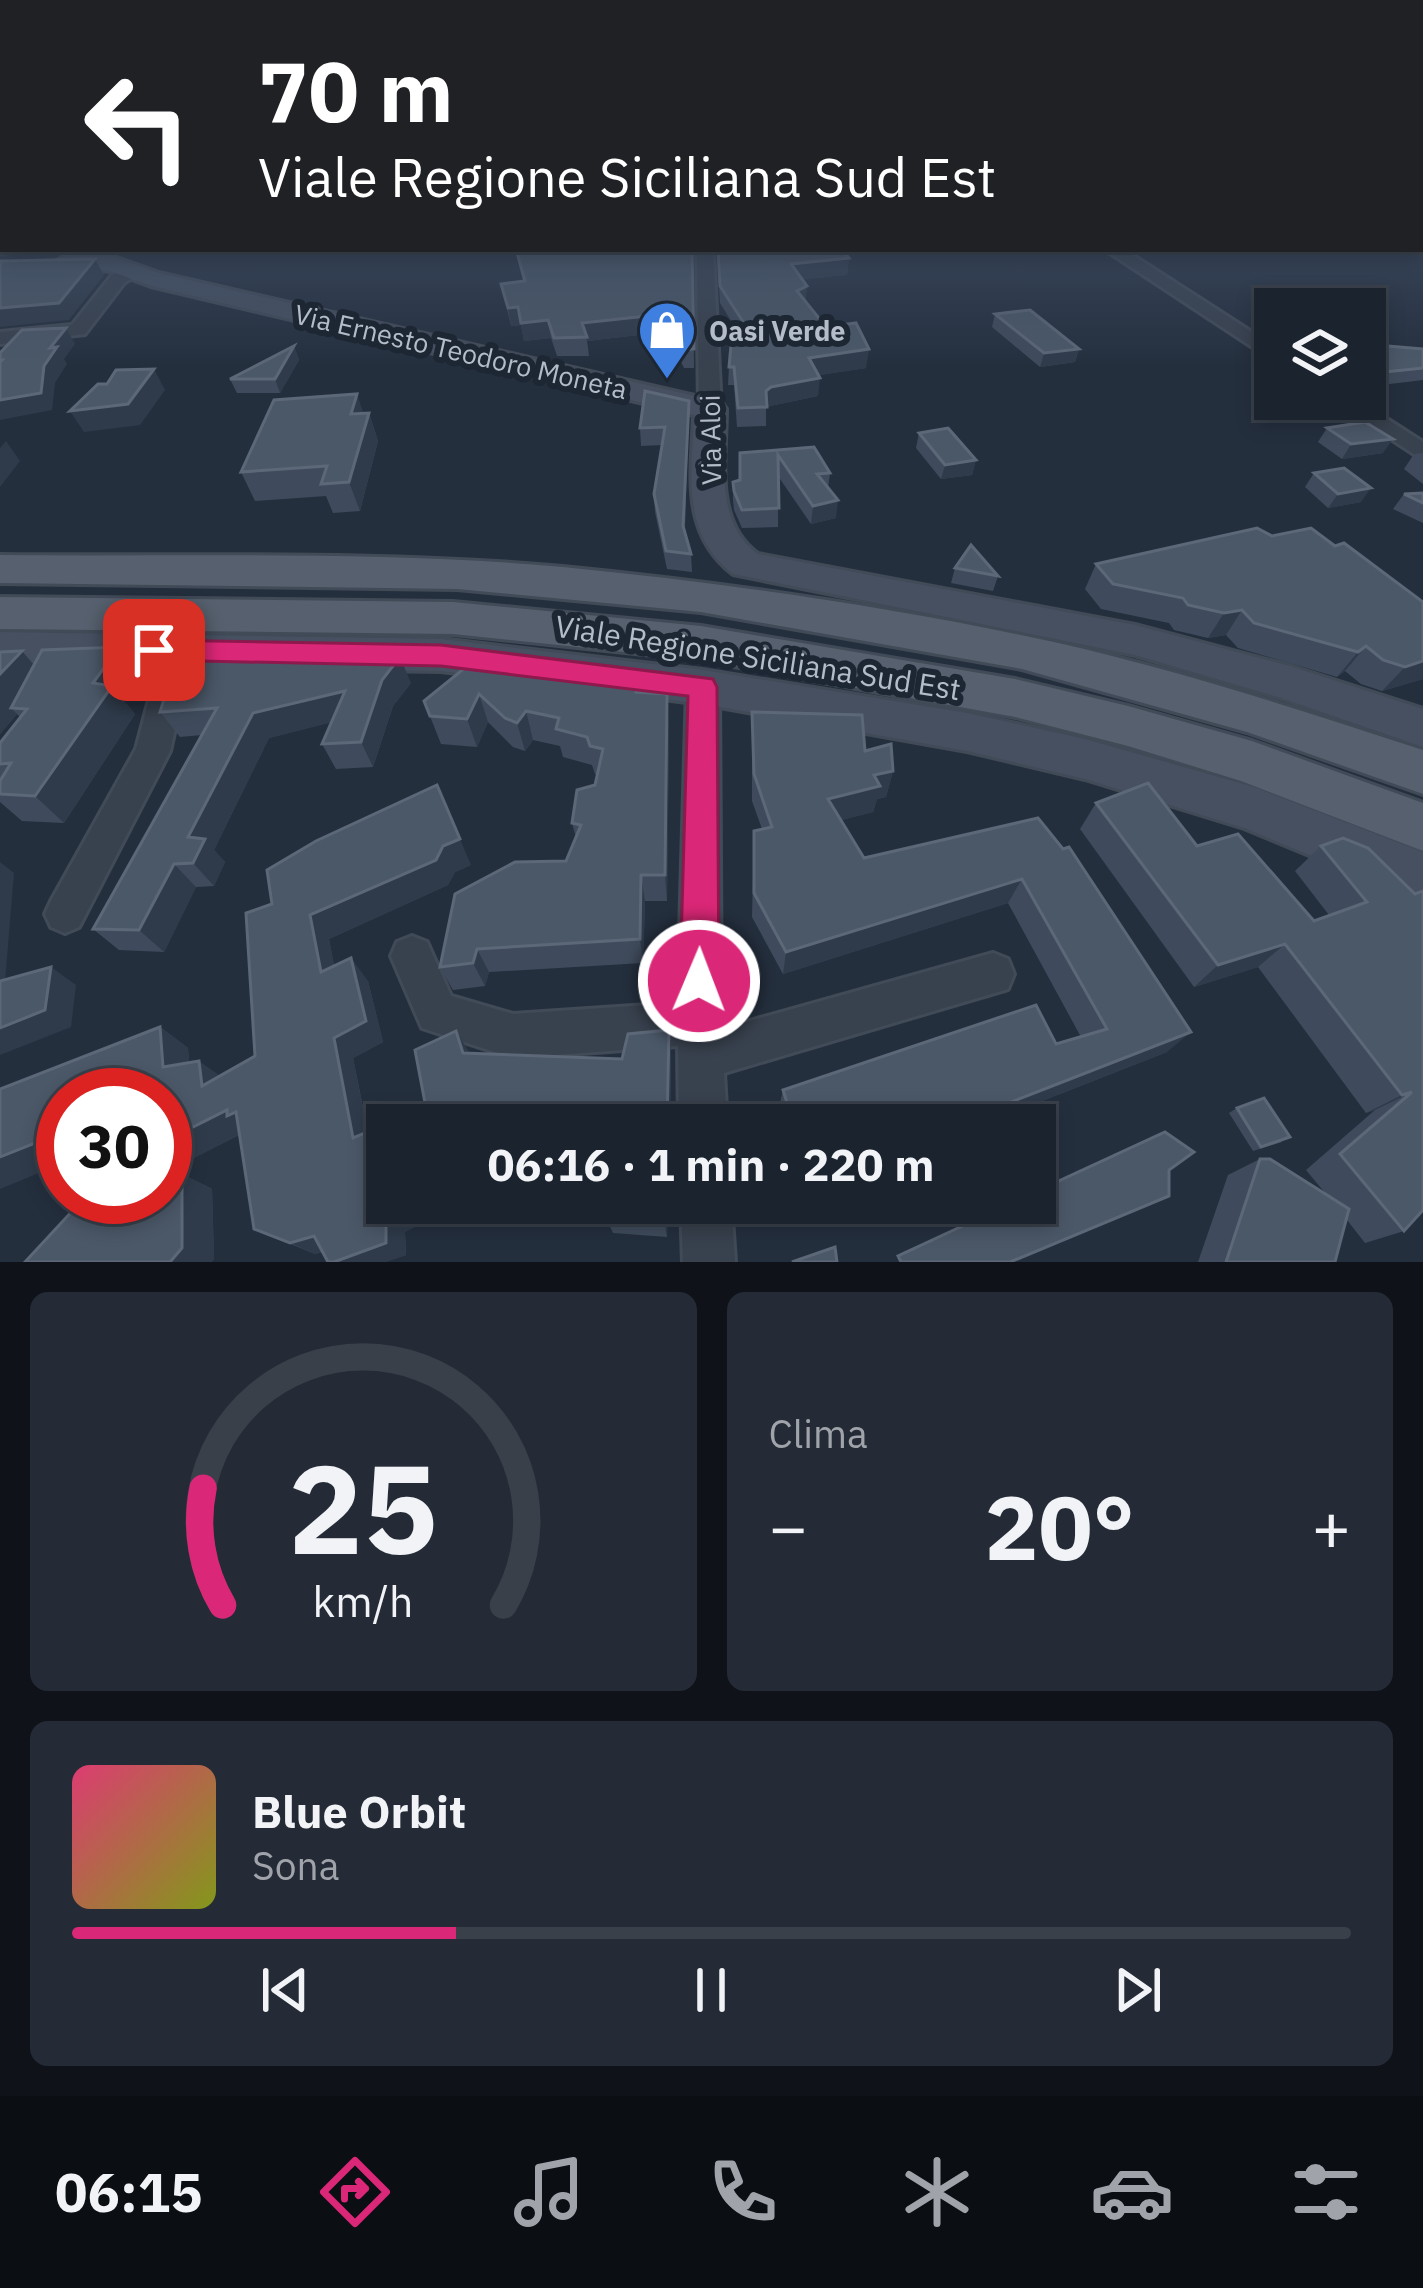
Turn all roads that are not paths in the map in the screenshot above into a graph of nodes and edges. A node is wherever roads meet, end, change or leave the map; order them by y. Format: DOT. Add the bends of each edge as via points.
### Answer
graph roads {
  1 [pos="705,252"];
  2 [pos="1117,252"];
  3 [pos="56,262"];
  4 [pos="135,263"];
  5 [pos="212,293"];
  6 [pos="0,338"];
  7 [pos="1254,342"];
  8 [pos="710,409"];
  9 [pos="1372,420"];
  10 [pos="1423,453"];
  11 [pos="0,569"];
  12 [pos="0,613"];
  13 [pos="0,648"];
  14 [pos="193,650"];
  15 [pos="703,687"];
  16 [pos="1423,728"];
  17 [pos="1423,772"];
  18 [pos="1423,827"];
  19 [pos="1423,877"];
  20 [pos="65,914"];
  21 [pos="412,956"];
  22 [pos="993,974"];
  23 [pos="699,1040"];
  24 [pos="702,1104"];
  25 [pos="707,1224"];
  26 [pos="709,1262"];
  1 -- 8 [label="street, Via Aloi"];
  2 -- 7 [label="street"];
  3 -- 4 [label="street"];
  4 -- 5 [label="street, Via Ernesto Teodoro Moneta"];
  4 -- 5 [label="street, Via Ernesto Teodoro Moneta" via="172,258"];
  4 -- 6 [label="street" via="78,330"];
  5 -- 8 [label="street, Via Ernesto Teodoro Moneta"];
  8 -- 16 [label="street, Via Aloi" via="711,522 726,554 771,573 1136,640"];
  9 -- 10 [label="street"];
  11 -- 17 [label="main road, Viale Regione Siciliana Sud Est" via="457,575 701,597 1022,652 1253,714"];
  12 -- 18 [label="main road, Viale Regione Siciliana Sud Est" via="453,618 701,643 1016,698 1128,726"];
  13 -- 14 [label="street, Viale Regione Siciliana Sud Est"];
  14 -- 15 [label="street, Viale Regione Siciliana Sud Est" via="441,656"];
  14 -- 20 [label="street" via="166,696 153,751"];
  15 -- 19 [label="street, Viale Regione Siciliana Sud Est" via="1085,759 1254,809"];
  15 -- 23 [label="street"];
  21 -- 23 [label="street" via="437,1013 513,1036"];
  22 -- 23 [label="street"];
  23 -- 24 [label="street"];
  25 -- 26 [label="street"];
}
